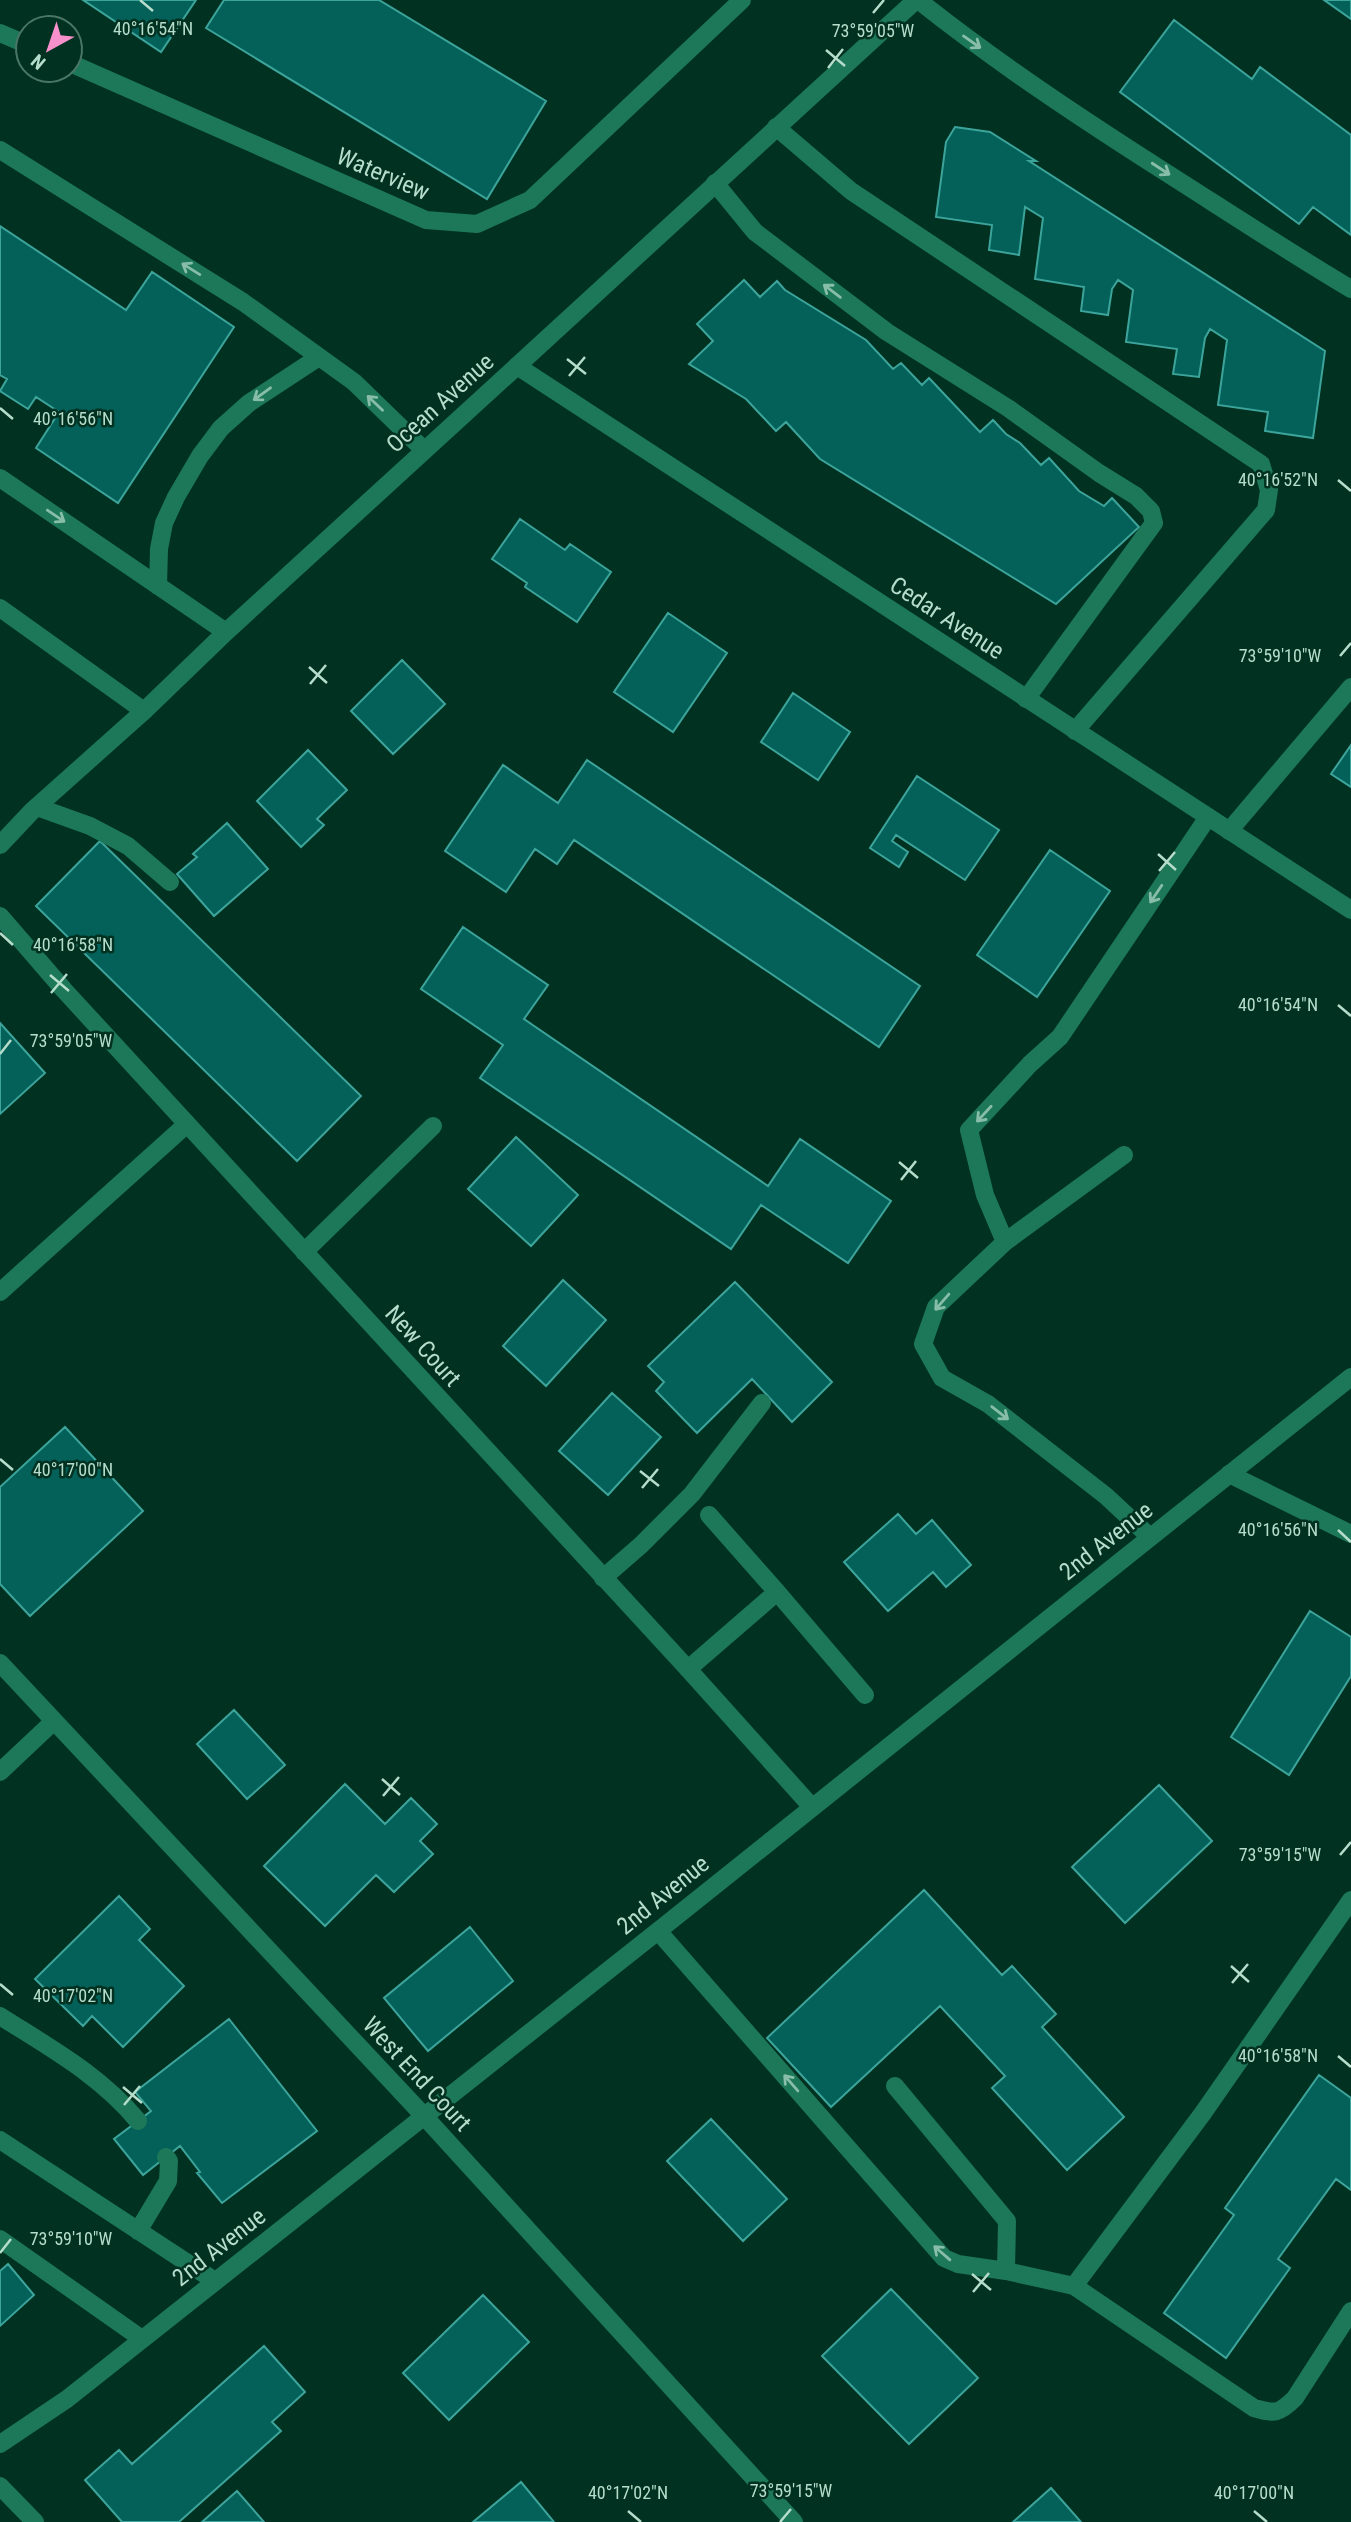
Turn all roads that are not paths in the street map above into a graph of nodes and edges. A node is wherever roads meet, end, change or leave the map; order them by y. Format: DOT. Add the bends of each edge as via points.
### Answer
graph roads {
  1 [pos="742,0"];
  2 [pos="917,0"];
  3 [pos="84,70"];
  4 [pos="776,127"];
  5 [pos="0,150"];
  6 [pos="715,183"];
  7 [pos="1351,289"];
  8 [pos="319,357"];
  9 [pos="517,366"];
  10 [pos="424,450"];
  11 [pos="0,478"];
  12 [pos="158,586"];
  13 [pos="0,608"];
  14 [pos="226,632"];
  15 [pos="1351,687"];
  16 [pos="1026,699"];
  17 [pos="144,712"];
  18 [pos="1075,731"];
  19 [pos="37,807"];
  20 [pos="1208,817"];
  21 [pos="1229,831"];
  22 [pos="0,845"];
  23 [pos="170,882"];
  24 [pos="1351,911"];
  25 [pos="0,916"];
  26 [pos="187,1124"];
  27 [pos="433,1126"];
  28 [pos="1124,1155"];
  29 [pos="1005,1242"];
  30 [pos="304,1252"];
  31 [pos="0,1292"];
  32 [pos="1351,1377"];
  33 [pos="762,1403"];
  34 [pos="1229,1474"];
  35 [pos="709,1516"];
  36 [pos="1351,1534"];
  37 [pos="1150,1537"];
  38 [pos="603,1578"];
  39 [pos="777,1592"];
  40 [pos="0,1662"];
  41 [pos="688,1669"];
  42 [pos="865,1696"];
  43 [pos="54,1721"];
  44 [pos="0,1772"];
  45 [pos="811,1806"];
  46 [pos="1351,1900"];
  47 [pos="658,1931"];
  48 [pos="0,2016"];
  49 [pos="895,2086"];
  50 [pos="424,2116"];
  51 [pos="138,2121"];
  52 [pos="0,2140"];
  53 [pos="166,2157"];
  54 [pos="138,2231"];
  55 [pos="0,2239"];
  56 [pos="1006,2271"];
  57 [pos="215,2281"];
  58 [pos="1074,2286"];
  59 [pos="1351,2311"];
  60 [pos="142,2339"];
  61 [pos="0,2444"];
  62 [pos="0,2486"];
  63 [pos="35,2522"];
  64 [pos="794,2522"];
  1 -- 3 [label="street, Waterview" via="530,200 477,224 426,220"];
  2 -- 4 [label="street, Ocean Avenue"];
  2 -- 7 [label="street, one-way" via="1097,128"];
  4 -- 6 [label="street, Ocean Avenue"];
  4 -- 18 [label="street" via="851,191 1261,464 1269,490 1266,510"];
  8 -- 5 [label="street, one-way" via="243,302"];
  6 -- 9 [label="street, Ocean Avenue"];
  16 -- 6 [label="street, one-way" via="1154,523 1151,511 1008,408 887,332 755,232"];
  10 -- 8 [label="street, one-way" via="354,382"];
  8 -- 12 [label="street, one-way" via="249,403 221,428 200,456 164,523"];
  9 -- 10 [label="street, Ocean Avenue"];
  9 -- 16 [label="street, Cedar Avenue"];
  10 -- 14 [label="street, Ocean Avenue"];
  11 -- 12 [label="street, one-way"];
  12 -- 14 [label="street"];
  13 -- 17 [label="street"];
  14 -- 17 [label="street, Ocean Avenue"];
  15 -- 21 [label="street"];
  16 -- 18 [label="street, Cedar Avenue"];
  17 -- 19 [label="street, Ocean Avenue"];
  18 -- 20 [label="street, Cedar Avenue"];
  19 -- 22 [label="street, Ocean Avenue"];
  19 -- 23 [label="street" via="128,846"];
  20 -- 21 [label="street, Cedar Avenue"];
  20 -- 29 [label="street, one-way" via="1060,1037 969,1130 985,1195"];
  21 -- 24 [label="street, Cedar Avenue"];
  25 -- 26 [label="street, New Court"];
  26 -- 30 [label="street, New Court"];
  26 -- 31 [label="street"];
  27 -- 30 [label="street"];
  28 -- 29 [label="street"];
  29 -- 37 [label="street, one-way" via="936,1307 923,1344 942,1378 988,1404 1106,1496"];
  30 -- 38 [label="street, New Court"];
  32 -- 34 [label="street, 2nd Avenue"];
  33 -- 38 [label="street" via="692,1494"];
  34 -- 36 [label="street"];
  34 -- 37 [label="street, 2nd Avenue"];
  35 -- 39 [label="street"];
  37 -- 45 [label="street, 2nd Avenue"];
  38 -- 41 [label="street, New Court"];
  39 -- 41 [label="street"];
  39 -- 42 [label="street"];
  40 -- 43 [label="street, West End Court"];
  41 -- 45 [label="street, New Court"];
  43 -- 44 [label="street"];
  43 -- 50 [label="street, West End Court"];
  45 -- 47 [label="street, 2nd Avenue"];
  46 -- 58 [label="street" via="1203,2113"];
  47 -- 50 [label="street, 2nd Avenue"];
  56 -- 47 [label="street, one-way" via="944,2258"];
  48 -- 51 [label="street" via="112,2091"];
  49 -- 56 [label="street" via="1007,2221"];
  50 -- 57 [label="street, 2nd Avenue"];
  50 -- 64 [label="street, West End Court"];
  52 -- 54 [label="street"];
  53 -- 54 [label="street" via="168,2181"];
  54 -- 57 [label="street"];
  55 -- 60 [label="street"];
  56 -- 58 [label="street"];
  57 -- 60 [label="street, 2nd Avenue"];
  58 -- 59 [label="street" via="1254,2408 1273,2413 1296,2398"];
  60 -- 61 [label="street, 2nd Avenue"];
  62 -- 63 [label="street"];
}
